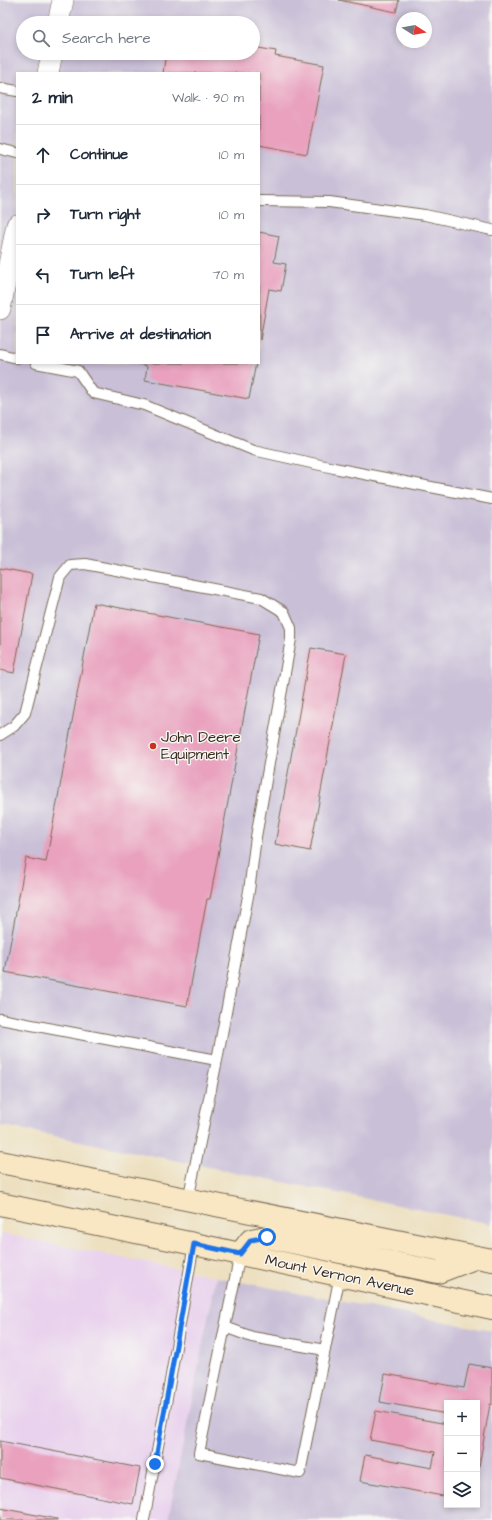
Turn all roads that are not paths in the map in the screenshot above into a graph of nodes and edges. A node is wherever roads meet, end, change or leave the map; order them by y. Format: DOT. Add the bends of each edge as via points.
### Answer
graph roads {
  1 [pos="63,0"];
  2 [pos="60,16"];
  3 [pos="51,60"];
  4 [pos="48,72"];
  5 [pos="0,88"];
  6 [pos="16,91"];
  7 [pos="0,150"];
  8 [pos="16,153"];
  9 [pos="260,201"];
  10 [pos="16,230"];
  11 [pos="492,230"];
  12 [pos="0,309"];
  13 [pos="0,354"];
  14 [pos="16,358"];
  15 [pos="42,364"];
  16 [pos="492,499"];
  17 [pos="0,735"];
  18 [pos="0,1018"];
  19 [pos="217,1060"];
  20 [pos="0,1162"];
  21 [pos="188,1200"];
  22 [pos="0,1204"];
  23 [pos="194,1244"];
  24 [pos="240,1254"];
  25 [pos="485,1258"];
  26 [pos="340,1276"];
  27 [pos="492,1308"];
  28 [pos="225,1327"];
  29 [pos="325,1350"];
  30 [pos="144,1520"];
  1 -- 2 [label="street"];
  3 -- 4 [label="street"];
  5 -- 6 [label="lane"];
  7 -- 8 [label="lane"];
  9 -- 11 [label="lane" via="329,202 425,215"];
  10 -- 12 [label="street"];
  13 -- 14 [label="lane"];
  15 -- 16 [label="lane" via="78,370 93,393 144,405 253,450"];
  17 -- 19 [label="lane" via="14,726 25,713 60,577 70,565 85,564 261,598 284,612 291,628 291,639 249,891"];
  18 -- 19 [label="lane"];
  19 -- 21 [label="lane"];
  20 -- 21 [label="street"];
  21 -- 25 [label="street"];
  22 -- 23 [label="street, Mount Vernon Avenue"];
  23 -- 24 [label="street, Mount Vernon Avenue"];
  23 -- 30 [label="lane"];
  24 -- 25 [label="street" via="251,1240 267,1237 438,1272"];
  24 -- 26 [label="street, Mount Vernon Avenue"];
  24 -- 28 [label="lane"];
  26 -- 27 [label="street, Mount Vernon Avenue"];
  26 -- 29 [label="lane"];
  28 -- 29 [label="lane" via="252,1337"];
  28 -- 29 [label="lane" via="199,1453 300,1473"];
}
